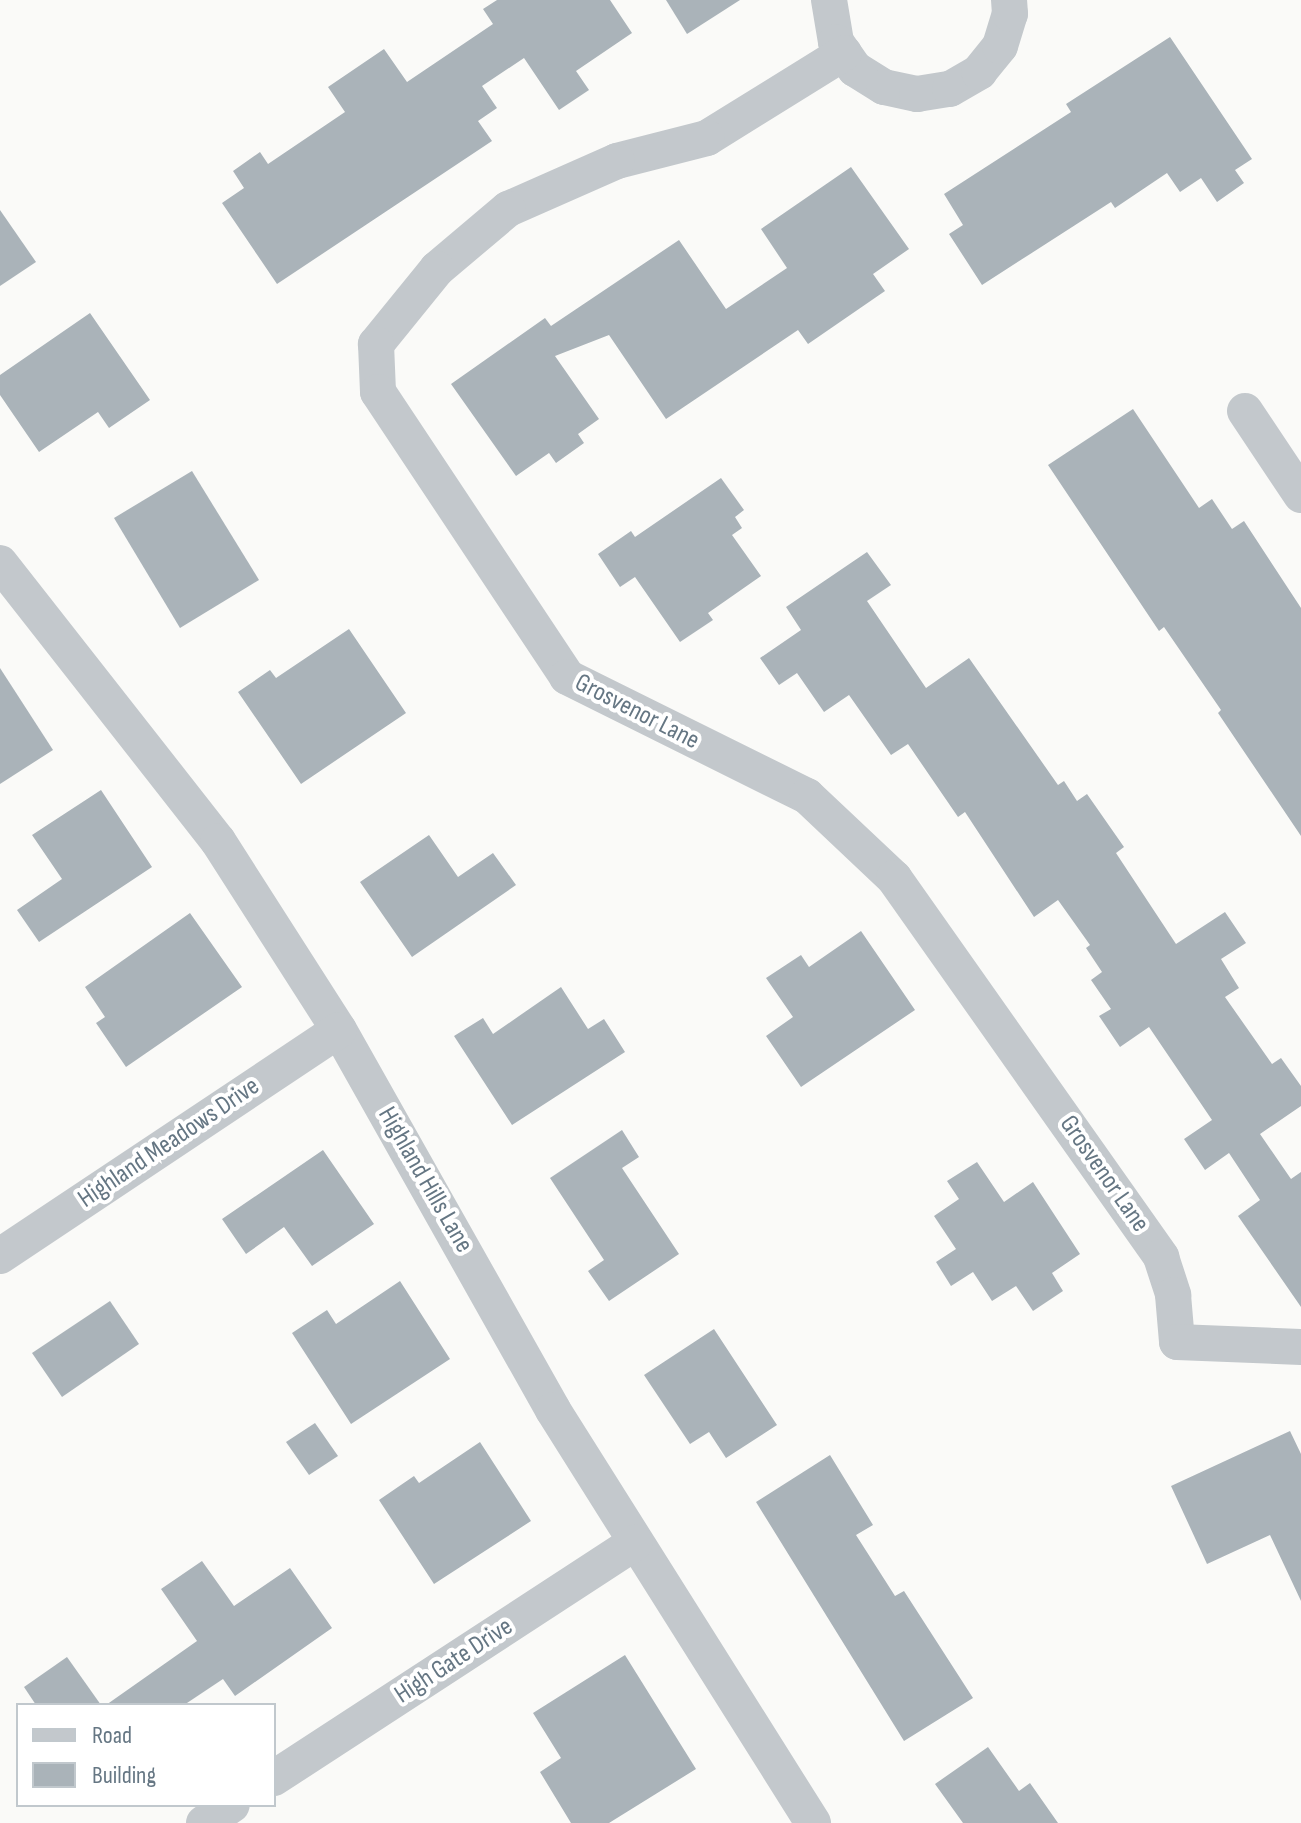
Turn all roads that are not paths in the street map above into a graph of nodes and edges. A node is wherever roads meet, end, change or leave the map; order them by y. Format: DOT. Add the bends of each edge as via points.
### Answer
graph roads {
  1 [pos="829,0"];
  2 [pos="1015,1"];
  3 [pos="844,53"];
  4 [pos="1245,411"];
  5 [pos="1301,495"];
  6 [pos="0,563"];
  7 [pos="339,1030"];
  8 [pos="0,1256"];
  9 [pos="1301,1347"];
  10 [pos="635,1543"];
  11 [pos="276,1777"];
  12 [pos="229,1807"];
  13 [pos="204,1823"];
  14 [pos="813,1823"];
  1 -- 3 [label="street" via="836,42"];
  2 -- 3 [label="street" via="1000,46 979,72 950,89 917,94 884,87 855,69"];
  3 -- 9 [label="street, Grosvenor Lane" via="707,138 617,161 508,209 437,269 376,344 378,392 567,677 807,796 894,878 1161,1257 1173,1295 1177,1342"];
  4 -- 5 [label="street"];
  6 -- 7 [label="street, Highland Hills Lane" via="218,841"];
  7 -- 8 [label="street, Highland Meadows Drive"];
  7 -- 10 [label="street, Highland Hills Lane" via="553,1410"];
  10 -- 11 [label="street, High Gate Drive"];
  10 -- 14 [label="street, Highland Hills Lane"];
  12 -- 13 [label="street"];
}
